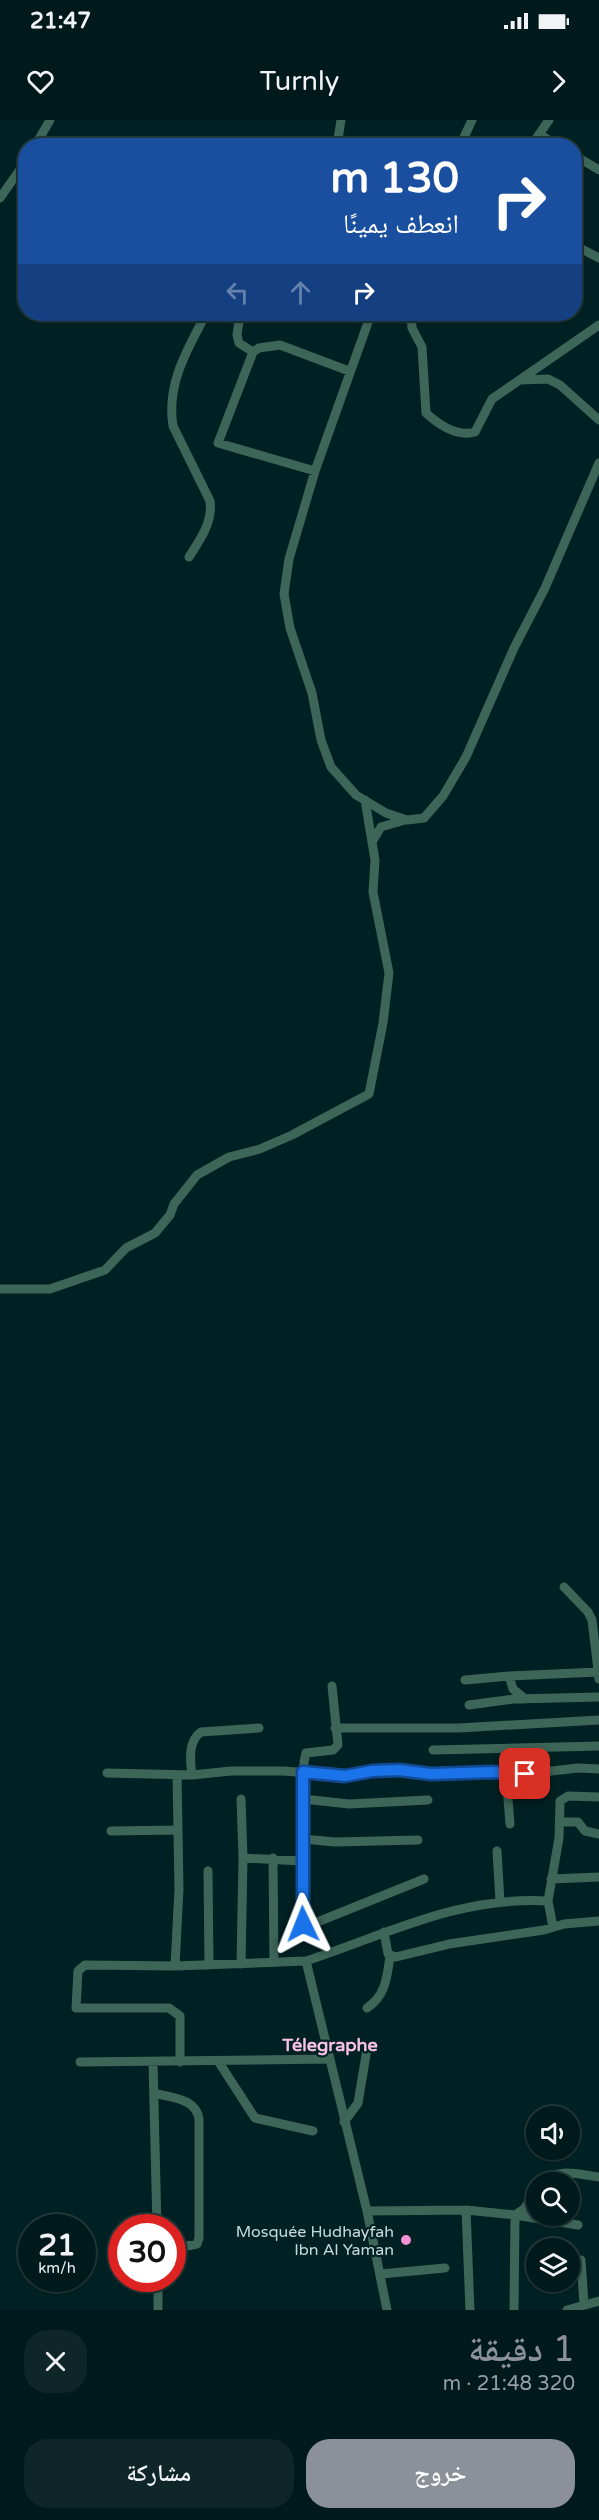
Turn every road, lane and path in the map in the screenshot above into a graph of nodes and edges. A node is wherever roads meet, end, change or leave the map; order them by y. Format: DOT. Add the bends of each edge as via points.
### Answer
graph roads {
  1 [pos="50,120"];
  2 [pos="341,120"];
  3 [pos="472,120"];
  4 [pos="549,120"];
  5 [pos="539,134"];
  6 [pos="40,138"];
  7 [pos="338,138"];
  8 [pos="464,138"];
  9 [pos="536,138"];
  10 [pos="546,138"];
  11 [pos="582,160"];
  12 [pos="599,170"];
  13 [pos="18,172"];
  14 [pos="0,198"];
  15 [pos="582,249"];
  16 [pos="599,258"];
  17 [pos="203,321"];
  18 [pos="239,321"];
  19 [pos="368,321"];
  20 [pos="412,321"];
  21 [pos="599,325"];
  22 [pos="253,352"];
  23 [pos="349,371"];
  24 [pos="519,380"];
  25 [pos="599,420"];
  26 [pos="599,463"];
  27 [pos="315,471"];
  28 [pos="189,557"];
  29 [pos="365,800"];
  30 [pos="407,820"];
  31 [pos="372,842"];
  32 [pos="0,1289"];
  33 [pos="564,1587"];
  34 [pos="599,1674"];
  35 [pos="509,1676"];
  36 [pos="465,1680"];
  37 [pos="332,1686"];
  38 [pos="599,1697"];
  39 [pos="525,1699"];
  40 [pos="469,1705"];
  41 [pos="599,1720"];
  42 [pos="259,1728"];
  43 [pos="335,1728"];
  44 [pos="599,1746"];
  45 [pos="433,1750"];
  46 [pos="599,1770"];
  47 [pos="303,1772"];
  48 [pos="107,1773"];
  49 [pos="506,1773"];
  50 [pos="177,1775"];
  51 [pos="192,1775"];
  52 [pos="599,1794"];
  53 [pos="241,1799"];
  54 [pos="303,1799"];
  55 [pos="428,1800"];
  56 [pos="560,1822"];
  57 [pos="510,1824"];
  58 [pos="177,1830"];
  59 [pos="111,1831"];
  60 [pos="599,1834"];
  61 [pos="303,1839"];
  62 [pos="418,1840"];
  63 [pos="498,1851"];
  64 [pos="243,1858"];
  65 [pos="273,1858"];
  66 [pos="302,1861"];
  67 [pos="208,1871"];
  68 [pos="599,1877"];
  69 [pos="424,1879"];
  70 [pos="551,1879"];
  71 [pos="548,1901"];
  72 [pos="500,1902"];
  73 [pos="599,1922"];
  74 [pos="553,1927"];
  75 [pos="384,1932"];
  76 [pos="390,1956"];
  77 [pos="306,1961"];
  78 [pos="273,1962"];
  79 [pos="242,1964"];
  80 [pos="209,1965"];
  81 [pos="175,1966"];
  82 [pos="367,2008"];
  83 [pos="368,2049"];
  84 [pos="330,2059"];
  85 [pos="218,2061"];
  86 [pos="80,2062"];
  87 [pos="153,2062"];
  88 [pos="180,2062"];
  89 [pos="154,2093"];
  90 [pos="344,2122"];
  91 [pos="313,2131"];
  92 [pos="580,2175"];
  93 [pos="599,2177"];
  94 [pos="526,2207"];
  95 [pos="466,2210"];
  96 [pos="367,2211"];
  97 [pos="157,2214"];
  98 [pos="515,2215"];
  99 [pos="526,2217"];
  100 [pos="186,2247"];
  101 [pos="581,2260"];
  102 [pos="445,2268"];
  103 [pos="381,2274"];
  104 [pos="158,2292"];
  105 [pos="599,2301"];
  106 [pos="584,2304"];
  107 [pos="158,2310"];
  108 [pos="387,2310"];
  109 [pos="470,2310"];
  110 [pos="514,2310"];
  111 [pos="567,2310"];
  1 -- 6 [label="street"];
  2 -- 7 [label="street"];
  3 -- 8 [label="street"];
  4 -- 5 [label="street"];
  5 -- 9 [label="street"];
  5 -- 10 [label="street"];
  11 -- 12 [label="street"];
  13 -- 14 [label="street"];
  15 -- 16 [label="street"];
  17 -- 28 [label="street" via="180,364 172,394 173,426 211,508 209,520"];
  18 -- 22 [label="street" via="239,343"];
  19 -- 23 [label="street"];
  20 -- 24 [label="street" via="422,346 426,412 438,424 467,434 475,432 492,399"];
  21 -- 24 [label="street"];
  22 -- 23 [label="street" via="280,345"];
  22 -- 27 [label="street" via="218,444"];
  23 -- 27 [label="street"];
  24 -- 25 [label="street" via="548,379 560,385"];
  26 -- 30 [label="street" via="466,757 443,796 424,818"];
  27 -- 29 [label="street" via="289,559 284,594 321,740 332,767"];
  29 -- 30 [label="street"];
  29 -- 31 [label="street"];
  30 -- 31 [label="street" via="381,827"];
  31 -- 32 [label="street" via="373,892 389,973 369,1094 292,1135 197,1174 155,1233 126,1248 105,1270 50,1289"];
  33 -- 34 [label="street" via="592,1620"];
  34 -- 35 [label="street"];
  35 -- 36 [label="street"];
  35 -- 39 [label="street" via="513,1689"];
  37 -- 43 [label="street"];
  38 -- 39 [label="street"];
  39 -- 40 [label="street"];
  41 -- 43 [label="street" via="459,1728"];
  42 -- 51 [label="street" via="197,1734 192,1747"];
  43 -- 47 [label="street" via="336,1749 306,1753"];
  44 -- 45 [label="street"];
  46 -- 49 [label="street"];
  47 -- 49 [label="street" via="345,1776 399,1770 431,1774"];
  47 -- 51 [label="street"];
  47 -- 54 [label="street"];
  48 -- 50 [label="street"];
  49 -- 57 [label="street"];
  50 -- 51 [label="street"];
  50 -- 58 [label="street"];
  52 -- 56 [label="street" via="563,1797"];
  53 -- 64 [label="street"];
  54 -- 55 [label="street" via="349,1804"];
  54 -- 61 [label="street"];
  56 -- 60 [label="street" via="578,1822 585,1831"];
  56 -- 70 [label="street"];
  58 -- 59 [label="street"];
  58 -- 81 [label="street"];
  61 -- 62 [label="street"];
  61 -- 66 [label="street"];
  63 -- 72 [label="street"];
  64 -- 65 [label="street"];
  64 -- 79 [label="street"];
  65 -- 66 [label="street"];
  65 -- 78 [label="street"];
  66 -- 69 [label="street" via="301,1918 305,1926"];
  67 -- 80 [label="street"];
  68 -- 70 [label="street"];
  70 -- 71 [label="street"];
  71 -- 72 [label="street"];
  71 -- 74 [label="street"];
  72 -- 75 [label="street" via="452,1910"];
  73 -- 74 [label="street"];
  74 -- 76 [label="street"];
  75 -- 76 [label="street"];
  75 -- 77 [label="street"];
  76 -- 82 [label="street" via="382,1993"];
  77 -- 78 [label="street"];
  77 -- 84 [label="street"];
  78 -- 79 [label="street"];
  79 -- 80 [label="street"];
  80 -- 81 [label="street"];
  81 -- 88 [label="street" via="85,1965 78,1971 76,2008 169,2007 180,2016"];
  83 -- 90 [label="street" via="358,2103"];
  84 -- 85 [label="street"];
  84 -- 90 [label="street"];
  85 -- 88 [label="street"];
  85 -- 91 [label="street" via="255,2118"];
  86 -- 87 [label="street"];
  87 -- 88 [label="street"];
  87 -- 89 [label="street"];
  89 -- 97 [label="street"];
  89 -- 100 [label="street" via="191,2103 199,2119 199,2238 197,2244"];
  90 -- 96 [label="street"];
  92 -- 93 [label="street"];
  94 -- 98 [label="street"];
  95 -- 96 [label="street"];
  95 -- 98 [label="street"];
  95 -- 109 [label="street"];
  96 -- 103 [label="street"];
  98 -- 99 [label="street"];
  98 -- 110 [label="street"];
  101 -- 106 [label="street"];
  102 -- 103 [label="street"];
  103 -- 108 [label="street"];
  104 -- 107 [label="street"];
  105 -- 106 [label="street"];
  106 -- 111 [label="street"];
}
